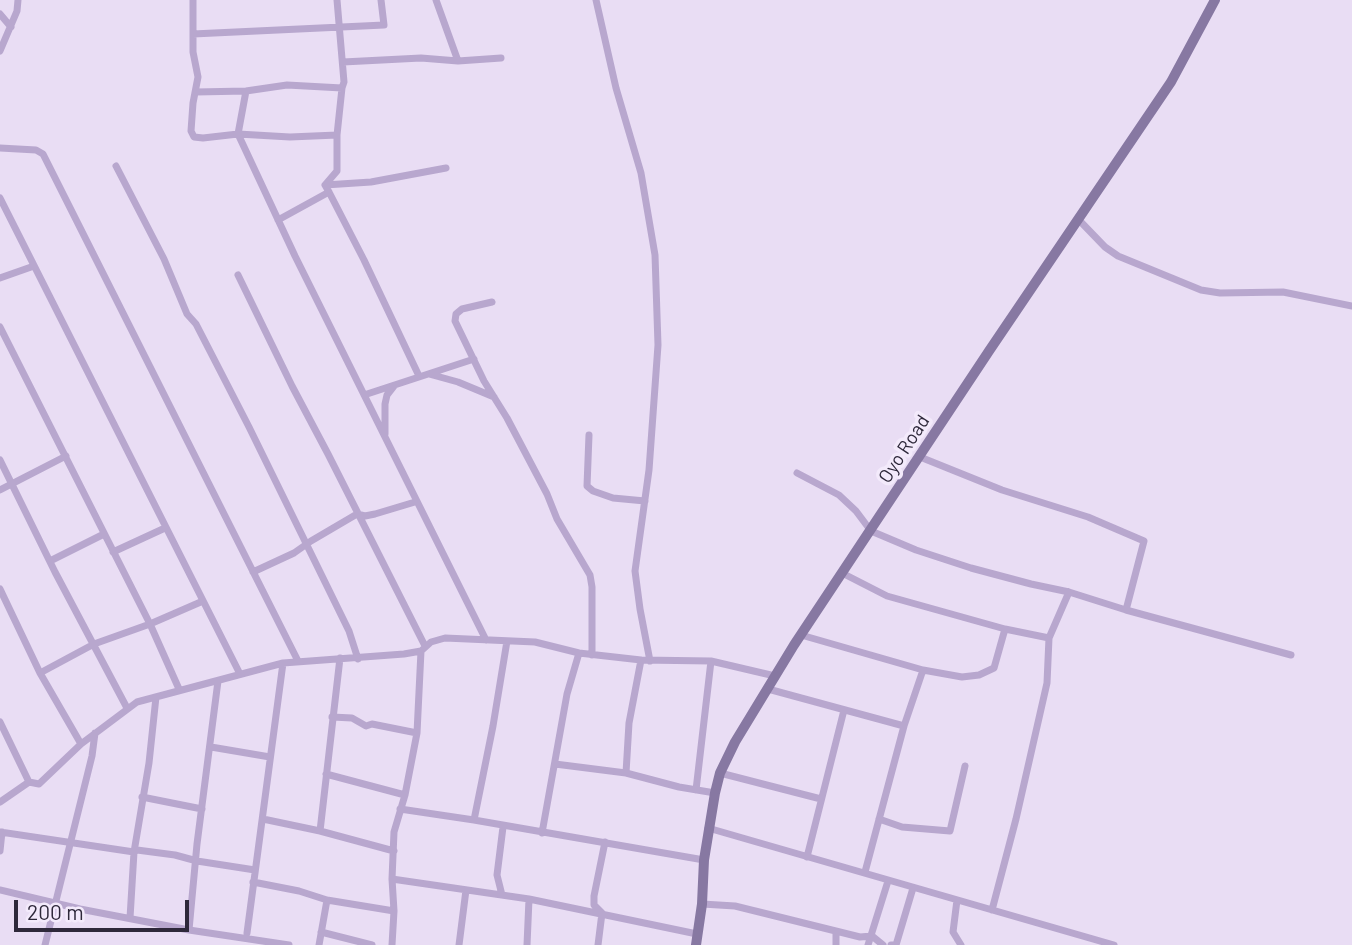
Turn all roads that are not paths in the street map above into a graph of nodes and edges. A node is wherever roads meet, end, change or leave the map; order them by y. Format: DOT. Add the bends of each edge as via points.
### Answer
graph roads {
  1 [pos="18,0"];
  2 [pos="193,0"];
  3 [pos="337,0"];
  4 [pos="381,0"];
  5 [pos="436,0"];
  6 [pos="596,0"];
  7 [pos="1215,0"];
  8 [pos="0,15"];
  9 [pos="11,27"];
  10 [pos="340,28"];
  11 [pos="192,34"];
  12 [pos="0,51"];
  13 [pos="502,58"];
  14 [pos="458,61"];
  15 [pos="343,62"];
  16 [pos="342,89"];
  17 [pos="246,91"];
  18 [pos="196,92"];
  19 [pos="238,134"];
  20 [pos="337,135"];
  21 [pos="0,148"];
  22 [pos="116,166"];
  23 [pos="446,168"];
  24 [pos="327,188"];
  25 [pos="0,198"];
  26 [pos="1078,219"];
  27 [pos="278,220"];
  28 [pos="34,266"];
  29 [pos="238,275"];
  30 [pos="0,278"];
  31 [pos="492,302"];
  32 [pos="1352,306"];
  33 [pos="0,327"];
  34 [pos="474,359"];
  35 [pos="428,374"];
  36 [pos="419,376"];
  37 [pos="394,386"];
  38 [pos="364,395"];
  39 [pos="495,397"];
  40 [pos="589,435"];
  41 [pos="385,438"];
  42 [pos="66,456"];
  43 [pos="920,457"];
  44 [pos="0,460"];
  45 [pos="797,472"];
  46 [pos="12,484"];
  47 [pos="0,490"];
  48 [pos="645,501"];
  49 [pos="415,502"];
  50 [pos="357,514"];
  51 [pos="165,528"];
  52 [pos="871,531"];
  53 [pos="104,534"];
  54 [pos="306,545"];
  55 [pos="113,552"];
  56 [pos="50,561"];
  57 [pos="253,572"];
  58 [pos="842,573"];
  59 [pos="0,589"];
  60 [pos="1069,592"];
  61 [pos="202,601"];
  62 [pos="4,605"];
  63 [pos="1126,610"];
  64 [pos="150,624"];
  65 [pos="1005,629"];
  66 [pos="801,635"];
  67 [pos="1049,638"];
  68 [pos="486,640"];
  69 [pos="507,641"];
  70 [pos="94,645"];
  71 [pos="423,649"];
  72 [pos="579,653"];
  73 [pos="592,655"];
  74 [pos="1291,655"];
  75 [pos="340,658"];
  76 [pos="358,659"];
  77 [pos="645,660"];
  78 [pos="298,661"];
  79 [pos="711,661"];
  80 [pos="283,663"];
  81 [pos="923,670"];
  82 [pos="40,673"];
  83 [pos="240,674"];
  84 [pos="775,677"];
  85 [pos="218,681"];
  86 [pos="179,689"];
  87 [pos="768,689"];
  88 [pos="156,697"];
  89 [pos="127,708"];
  90 [pos="844,710"];
  91 [pos="332,717"];
  92 [pos="0,722"];
  93 [pos="904,726"];
  94 [pos="95,732"];
  95 [pos="417,733"];
  96 [pos="3,734"];
  97 [pos="81,744"];
  98 [pos="211,747"];
  99 [pos="270,757"];
  100 [pos="555,764"];
  101 [pos="965,766"];
  102 [pos="626,773"];
  103 [pos="720,773"];
  104 [pos="326,774"];
  105 [pos="29,782"];
  106 [pos="696,790"];
  107 [pos="715,793"];
  108 [pos="405,795"];
  109 [pos="142,796"];
  110 [pos="821,799"];
  111 [pos="0,802"];
  112 [pos="202,809"];
  113 [pos="400,809"];
  114 [pos="263,818"];
  115 [pos="879,819"];
  116 [pos="474,820"];
  117 [pos="503,827"];
  118 [pos="708,828"];
  119 [pos="320,831"];
  120 [pos="1,832"];
  121 [pos="541,832"];
  122 [pos="605,842"];
  123 [pos="71,843"];
  124 [pos="0,851"];
  125 [pos="394,851"];
  126 [pos="134,852"];
  127 [pos="807,857"];
  128 [pos="704,860"];
  129 [pos="197,861"];
  130 [pos="255,870"];
  131 [pos="865,874"];
  132 [pos="392,879"];
  133 [pos="888,881"];
  134 [pos="253,882"];
  135 [pos="913,888"];
  136 [pos="0,890"];
  137 [pos="466,890"];
  138 [pos="502,895"];
  139 [pos="529,899"];
  140 [pos="327,900"];
  141 [pos="957,900"];
  142 [pos="57,904"];
  143 [pos="702,904"];
  144 [pos="992,910"];
  145 [pos="394,911"];
  146 [pos="602,913"];
  147 [pos="130,918"];
  148 [pos="190,930"];
  149 [pos="836,931"];
  150 [pos="321,932"];
  151 [pos="247,936"];
  152 [pos="872,936"];
  153 [pos="696,939"];
  154 [pos="45,945"];
  155 [pos="289,945"];
  156 [pos="319,945"];
  157 [pos="372,945"];
  158 [pos="391,945"];
  159 [pos="459,945"];
  160 [pos="527,945"];
  161 [pos="598,945"];
  162 [pos="836,945"];
  163 [pos="869,945"];
  164 [pos="883,945"];
  165 [pos="891,945"];
  166 [pos="961,945"];
  167 [pos="1114,945"];
  1 -- 9 [label="street"];
  2 -- 11 [label="street"];
  3 -- 10 [label="street"];
  4 -- 10 [label="street" via="384,25"];
  5 -- 14 [label="street"];
  6 -- 48 [label="street" via="641,173 655,255 658,345"];
  7 -- 26 [label="street, Oyo Road" via="1171,82"];
  8 -- 9 [label="street"];
  9 -- 12 [label="street"];
  10 -- 11 [label="street"];
  10 -- 15 [label="street"];
  11 -- 18 [label="street"];
  13 -- 14 [label="street"];
  14 -- 15 [label="street"];
  15 -- 16 [label="street"];
  16 -- 17 [label="street" via="288,85"];
  16 -- 20 [label="street"];
  17 -- 18 [label="street"];
  17 -- 19 [label="street"];
  18 -- 19 [label="street" via="194,137"];
  19 -- 20 [label="street"];
  19 -- 27 [label="street"];
  20 -- 24 [label="street" via="337,171"];
  21 -- 57 [label="street" via="43,154"];
  22 -- 54 [label="street"];
  23 -- 24 [label="street"];
  24 -- 27 [label="street"];
  24 -- 36 [label="street"];
  25 -- 28 [label="street"];
  26 -- 32 [label="street" via="1118,256 1201,289 1283,292"];
  26 -- 43 [label="street, Oyo Road"];
  27 -- 38 [label="street"];
  28 -- 30 [label="street"];
  28 -- 51 [label="street"];
  29 -- 50 [label="street"];
  31 -- 34 [label="street" via="456,314 455,321"];
  33 -- 42 [label="street"];
  34 -- 35 [label="street"];
  34 -- 39 [label="street"];
  35 -- 36 [label="street"];
  35 -- 39 [label="street"];
  36 -- 37 [label="street"];
  37 -- 38 [label="street"];
  37 -- 41 [label="street" via="383,414"];
  38 -- 41 [label="street"];
  39 -- 73 [label="street" via="590,575"];
  40 -- 48 [label="street" via="587,486 613,498"];
  41 -- 49 [label="street"];
  42 -- 46 [label="street"];
  42 -- 53 [label="street"];
  43 -- 52 [label="street, Oyo Road"];
  43 -- 63 [label="street" via="1144,541"];
  44 -- 46 [label="street"];
  45 -- 52 [label="street" via="839,495"];
  46 -- 47 [label="street"];
  46 -- 56 [label="street"];
  48 -- 77 [label="street" via="635,571"];
  49 -- 50 [label="street" via="375,514"];
  49 -- 68 [label="street"];
  50 -- 54 [label="street"];
  50 -- 71 [label="street"];
  51 -- 55 [label="street"];
  51 -- 61 [label="street"];
  52 -- 58 [label="street, Oyo Road"];
  52 -- 60 [label="street" via="971,568"];
  53 -- 55 [label="street"];
  53 -- 56 [label="street"];
  54 -- 57 [label="street"];
  54 -- 76 [label="street"];
  55 -- 64 [label="street"];
  56 -- 70 [label="street"];
  57 -- 78 [label="street"];
  58 -- 65 [label="street" via="887,596"];
  58 -- 66 [label="street, Oyo Road"];
  59 -- 62 [label="street"];
  60 -- 63 [label="street"];
  60 -- 67 [label="street"];
  61 -- 64 [label="street"];
  61 -- 83 [label="street"];
  62 -- 82 [label="street"];
  63 -- 74 [label="street"];
  64 -- 70 [label="street"];
  64 -- 86 [label="street"];
  65 -- 67 [label="street"];
  65 -- 81 [label="street" via="991,671 962,677"];
  66 -- 81 [label="street"];
  66 -- 84 [label="street, Oyo Road"];
  67 -- 144 [label="street" via="1047,683"];
  68 -- 69 [label="street"];
  68 -- 71 [label="street" via="444,638"];
  69 -- 72 [label="street" via="535,642"];
  69 -- 116 [label="street"];
  70 -- 82 [label="street"];
  70 -- 89 [label="street"];
  71 -- 76 [label="street"];
  71 -- 95 [label="street"];
  72 -- 73 [label="street"];
  72 -- 100 [label="street"];
  73 -- 77 [label="street"];
  75 -- 76 [label="street"];
  75 -- 78 [label="street"];
  75 -- 91 [label="street"];
  77 -- 79 [label="street"];
  77 -- 102 [label="street" via="629,723"];
  78 -- 80 [label="street"];
  79 -- 84 [label="street"];
  79 -- 106 [label="street"];
  80 -- 83 [label="street"];
  80 -- 99 [label="street"];
  81 -- 93 [label="street"];
  82 -- 97 [label="street"];
  83 -- 85 [label="street"];
  84 -- 87 [label="street, Oyo Road"];
  85 -- 86 [label="street"];
  85 -- 98 [label="street"];
  86 -- 88 [label="street"];
  87 -- 90 [label="street"];
  87 -- 103 [label="street, Oyo Road"];
  88 -- 89 [label="street"];
  88 -- 109 [label="street"];
  89 -- 94 [label="street"];
  90 -- 93 [label="street"];
  90 -- 110 [label="street"];
  91 -- 95 [label="street"];
  91 -- 104 [label="street"];
  92 -- 96 [label="street"];
  93 -- 115 [label="street"];
  94 -- 97 [label="street"];
  94 -- 123 [label="street"];
  95 -- 108 [label="street"];
  96 -- 105 [label="street"];
  97 -- 105 [label="street" via="39,784"];
  98 -- 99 [label="street"];
  98 -- 112 [label="street"];
  99 -- 114 [label="street"];
  100 -- 102 [label="street"];
  100 -- 121 [label="street"];
  101 -- 115 [label="street" via="950,831 902,827"];
  102 -- 106 [label="street"];
  103 -- 107 [label="street, Oyo Road"];
  103 -- 110 [label="street"];
  104 -- 108 [label="street"];
  104 -- 119 [label="street"];
  105 -- 111 [label="street"];
  106 -- 107 [label="street"];
  107 -- 118 [label="street, Oyo Road"];
  108 -- 113 [label="street"];
  109 -- 112 [label="street"];
  109 -- 126 [label="street"];
  110 -- 127 [label="street"];
  112 -- 129 [label="street"];
  113 -- 116 [label="street"];
  113 -- 125 [label="street"];
  114 -- 119 [label="street"];
  114 -- 130 [label="street"];
  115 -- 131 [label="street"];
  116 -- 117 [label="street"];
  117 -- 121 [label="street"];
  117 -- 138 [label="street" via="497,875"];
  118 -- 127 [label="street"];
  118 -- 128 [label="street, Oyo Road"];
  119 -- 125 [label="street"];
  120 -- 123 [label="street"];
  120 -- 124 [label="street"];
  121 -- 122 [label="street"];
  122 -- 128 [label="street"];
  122 -- 146 [label="street" via="594,896 594,905"];
  123 -- 126 [label="street"];
  123 -- 142 [label="street"];
  125 -- 132 [label="street"];
  126 -- 129 [label="street"];
  126 -- 147 [label="street"];
  127 -- 131 [label="street"];
  128 -- 143 [label="street, Oyo Road"];
  129 -- 130 [label="street"];
  129 -- 148 [label="street"];
  130 -- 134 [label="street"];
  131 -- 133 [label="street"];
  132 -- 137 [label="street"];
  132 -- 145 [label="street"];
  133 -- 135 [label="street"];
  133 -- 152 [label="street"];
  134 -- 140 [label="street"];
  134 -- 151 [label="street"];
  135 -- 141 [label="street"];
  135 -- 165 [label="street" via="896,944"];
  136 -- 142 [label="street"];
  137 -- 138 [label="street"];
  137 -- 159 [label="street"];
  138 -- 139 [label="street"];
  139 -- 146 [label="street"];
  139 -- 160 [label="street"];
  140 -- 145 [label="street"];
  140 -- 150 [label="street"];
  141 -- 144 [label="street"];
  141 -- 166 [label="street" via="953,932"];
  142 -- 147 [label="street"];
  142 -- 154 [label="street"];
  143 -- 149 [label="street" via="735,906"];
  143 -- 153 [label="street, Oyo Road"];
  144 -- 167 [label="street"];
  145 -- 158 [label="street"];
  146 -- 153 [label="street"];
  146 -- 161 [label="street"];
  147 -- 148 [label="street"];
  148 -- 151 [label="street"];
  149 -- 152 [label="street"];
  149 -- 162 [label="street"];
  150 -- 156 [label="street"];
  150 -- 157 [label="street"];
  151 -- 155 [label="street"];
  152 -- 163 [label="street"];
  152 -- 164 [label="street"];
}
